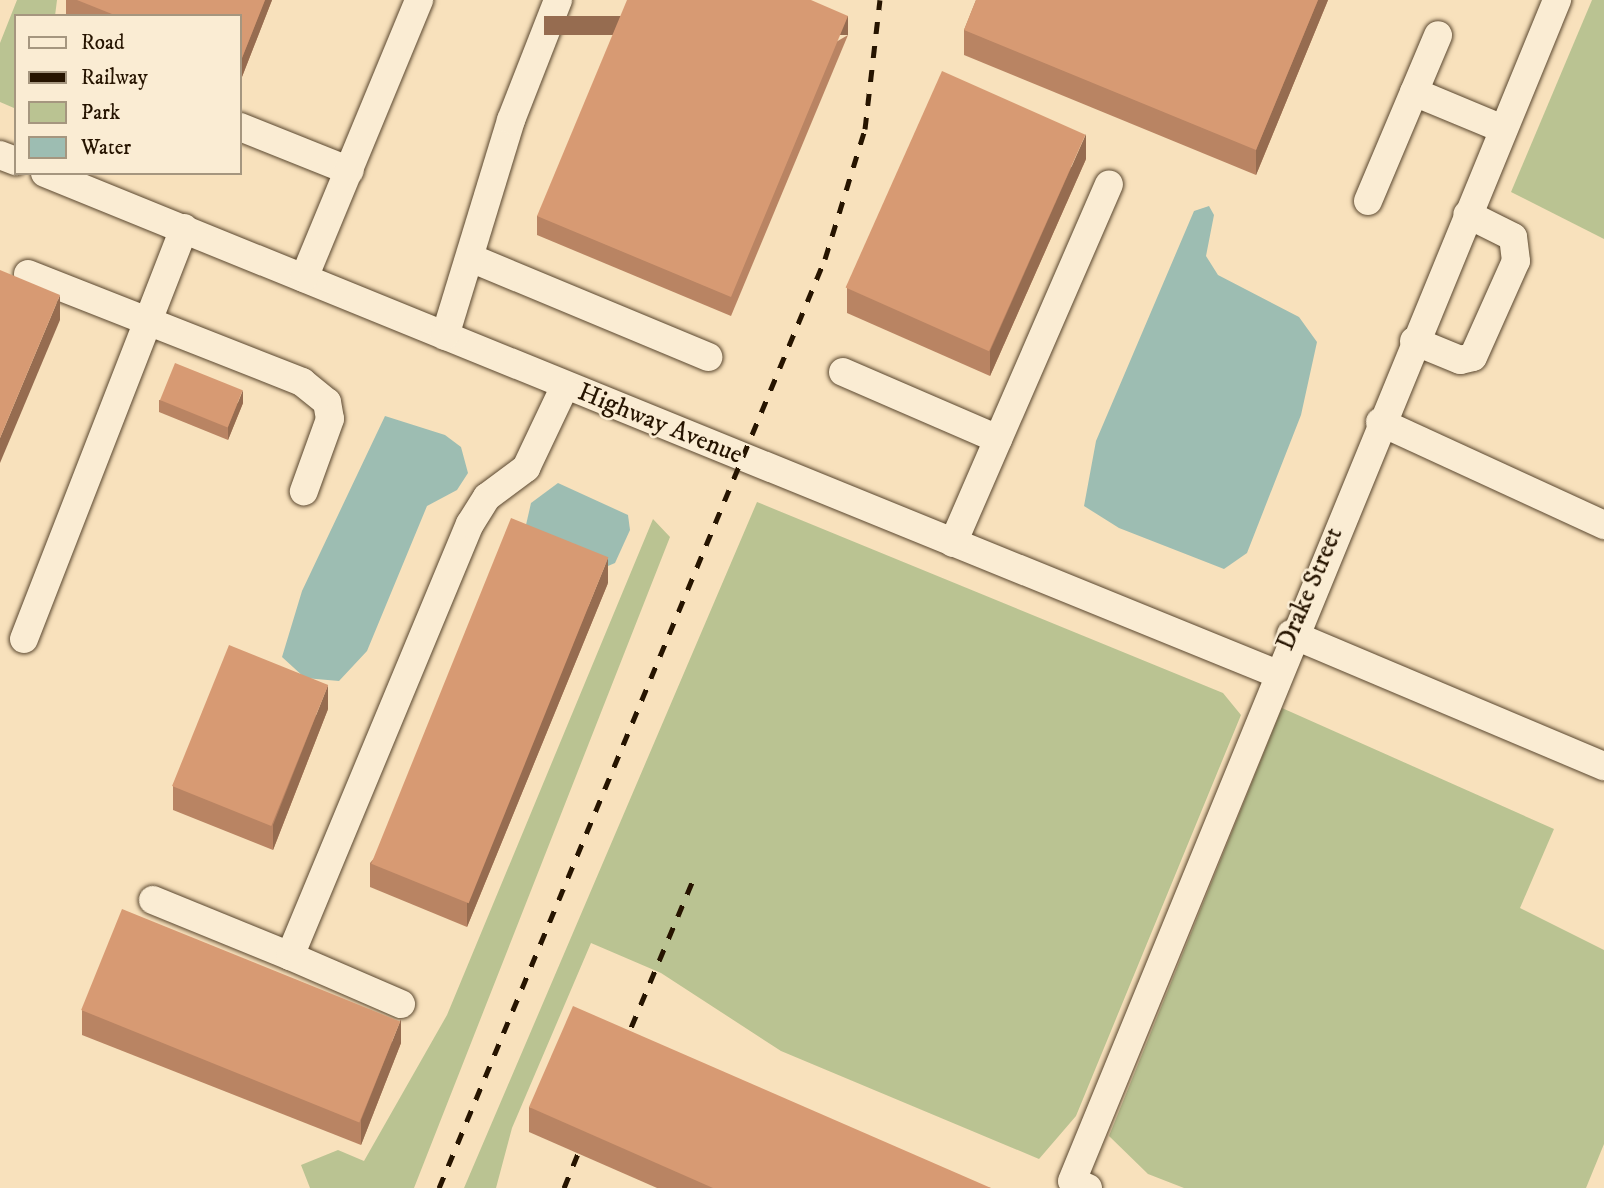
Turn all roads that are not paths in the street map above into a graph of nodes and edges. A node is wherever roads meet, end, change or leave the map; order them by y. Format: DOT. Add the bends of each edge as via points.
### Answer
graph roads {
  1 [pos="419,0"];
  2 [pos="558,0"];
  3 [pos="1557,0"];
  4 [pos="1438,35"];
  5 [pos="1414,92"];
  6 [pos="242,128"];
  7 [pos="1503,129"];
  8 [pos="350,171"];
  9 [pos="51,175"];
  10 [pos="1109,185"];
  11 [pos="1368,201"];
  12 [pos="1467,214"];
  13 [pos="184,228"];
  14 [pos="473,259"];
  15 [pos="28,274"];
  16 [pos="304,278"];
  17 [pos="147,321"];
  18 [pos="445,336"];
  19 [pos="1414,341"];
  20 [pos="708,357"];
  21 [pos="843,372"];
  22 [pos="565,386"];
  23 [pos="1380,422"];
  24 [pos="998,439"];
  25 [pos="304,491"];
  26 [pos="1604,525"];
  27 [pos="953,543"];
  28 [pos="1291,634"];
  29 [pos="24,639"];
  30 [pos="1275,673"];
  31 [pos="1604,766"];
  32 [pos="153,900"];
  33 [pos="290,956"];
  34 [pos="401,1004"];
  35 [pos="1080,1185"];
  1 -- 8 [label="street"];
  2 -- 14 [label="street" via="511,120"];
  3 -- 7 [label="street, Drake Street"];
  4 -- 5 [label="street"];
  5 -- 7 [label="street"];
  5 -- 11 [label="street"];
  6 -- 8 [label="street"];
  7 -- 12 [label="street, Drake Street"];
  8 -- 16 [label="street"];
  9 -- 13 [label="street, Highway Avenue"];
  10 -- 24 [label="street"];
  12 -- 19 [label="street, Drake Street"];
  12 -- 19 [label="street" via="1513,237 1516,261 1473,358 1460,360"];
  13 -- 16 [label="street, Highway Avenue"];
  13 -- 17 [label="street"];
  14 -- 18 [label="street"];
  14 -- 20 [label="street"];
  15 -- 17 [label="street"];
  16 -- 18 [label="street, Highway Avenue"];
  17 -- 25 [label="street" via="302,382 327,402 330,419"];
  17 -- 29 [label="street"];
  18 -- 22 [label="street, Highway Avenue"];
  19 -- 23 [label="street, Drake Street"];
  21 -- 24 [label="street"];
  22 -- 27 [label="street, Highway Avenue"];
  22 -- 33 [label="street" via="526,468 487,497 470,524"];
  23 -- 26 [label="street"];
  23 -- 28 [label="street, Drake Street"];
  24 -- 27 [label="street"];
  27 -- 30 [label="street, Highway Avenue"];
  28 -- 30 [label="street, Drake Street"];
  28 -- 31 [label="street"];
  30 -- 35 [label="street, Drake Street"];
  32 -- 33 [label="street"];
  33 -- 34 [label="street"];
}
